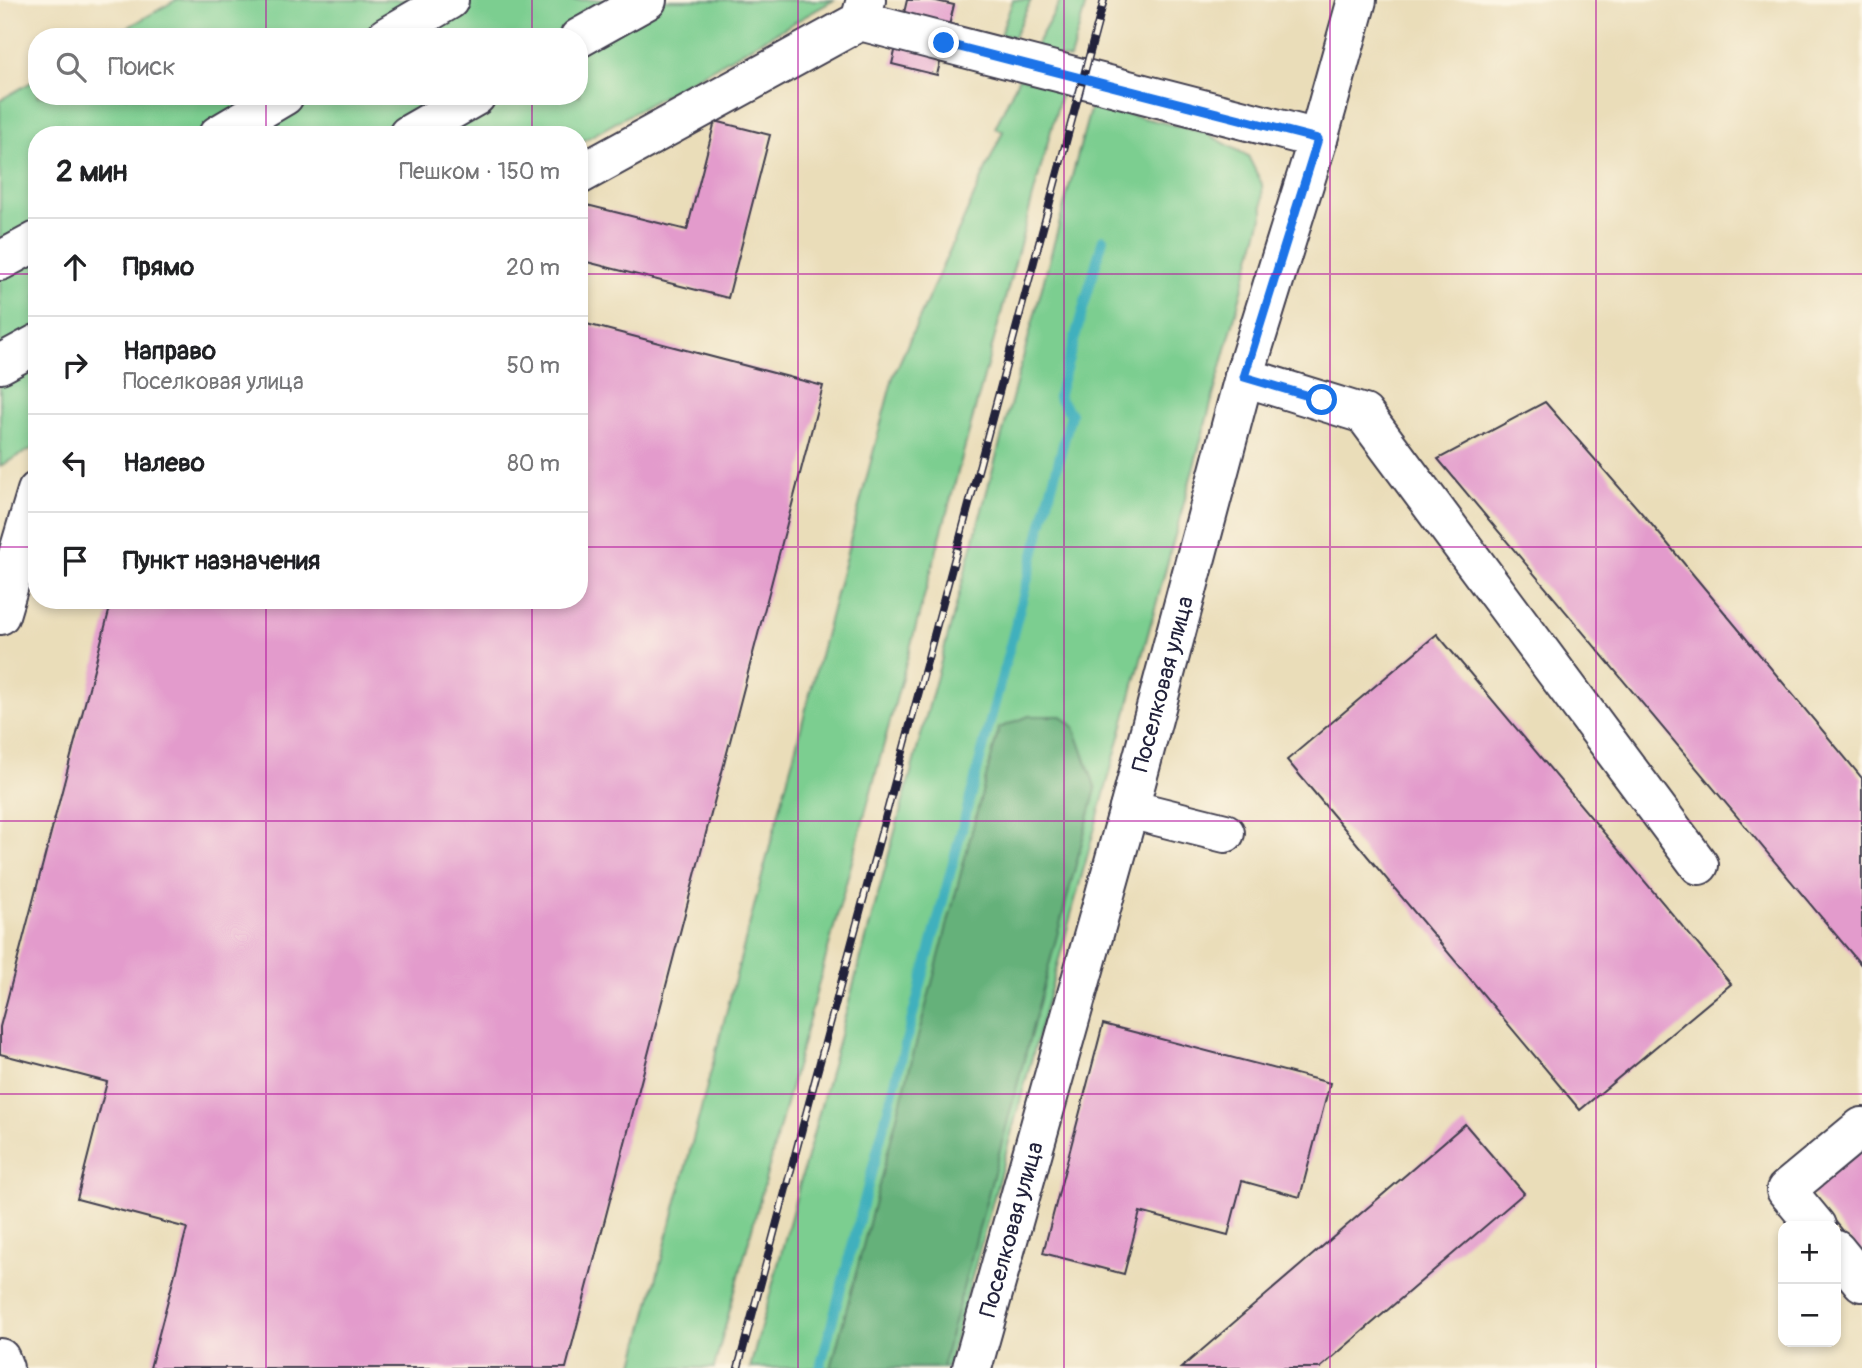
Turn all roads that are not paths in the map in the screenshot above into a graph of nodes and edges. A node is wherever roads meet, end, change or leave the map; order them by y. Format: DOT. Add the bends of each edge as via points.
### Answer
graph roads {
  1 [pos="449,0"];
  2 [pos="647,0"];
  3 [pos="1357,0"];
  4 [pos="863,10"];
  5 [pos="401,28"];
  6 [pos="588,33"];
  7 [pos="269,105"];
  8 [pos="460,105"];
  9 [pos="233,126"];
  10 [pos="424,126"];
  11 [pos="1318,139"];
  12 [pos="588,170"];
  13 [pos="28,246"];
  14 [pos="0,261"];
  15 [pos="28,349"];
  16 [pos="0,364"];
  17 [pos="1244,377"];
  18 [pos="28,521"];
  19 [pos="0,615"];
  20 [pos="1129,809"];
  21 [pos="1225,833"];
  22 [pos="1699,865"];
  23 [pos="1862,1127"];
  24 [pos="1812,1221"];
  25 [pos="1841,1256"];
  26 [pos="1862,1282"];
  27 [pos="0,1358"];
  28 [pos="4,1368"];
  29 [pos="972,1368"];
  1 -- 5 [label="main road"];
  2 -- 6 [label="main road"];
  3 -- 11 [label="main road, Поселковая улица"];
  4 -- 11 [label="main road"];
  4 -- 12 [label="main road"];
  7 -- 9 [label="main road"];
  8 -- 10 [label="main road"];
  11 -- 17 [label="main road, Поселковая улица"];
  13 -- 14 [label="main road"];
  15 -- 16 [label="main road"];
  17 -- 20 [label="main road, Поселковая улица"];
  17 -- 22 [label="main road" via="1364,414"];
  18 -- 19 [label="main road"];
  20 -- 21 [label="main road"];
  20 -- 29 [label="main road, Поселковая улица"];
  23 -- 24 [label="main road" via="1786,1190"];
  25 -- 26 [label="main road"];
  27 -- 28 [label="main road"];
}
